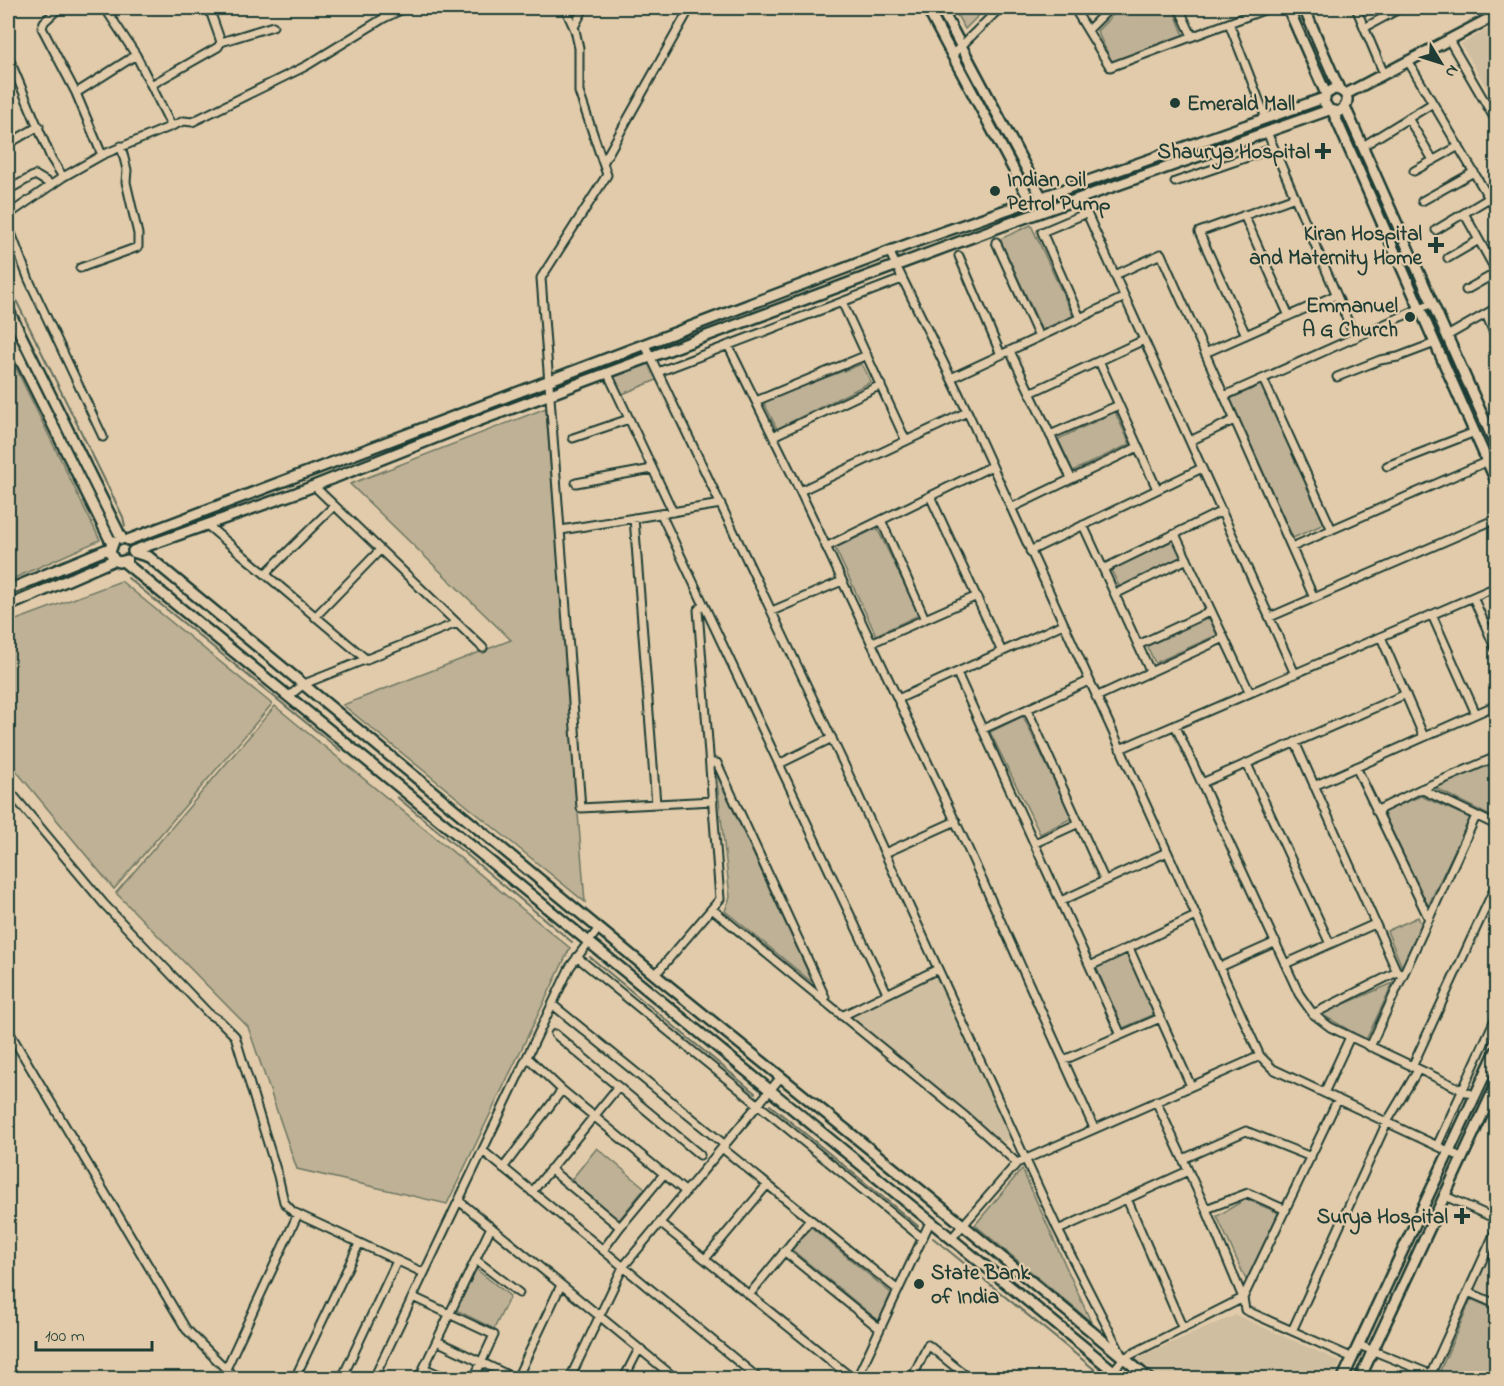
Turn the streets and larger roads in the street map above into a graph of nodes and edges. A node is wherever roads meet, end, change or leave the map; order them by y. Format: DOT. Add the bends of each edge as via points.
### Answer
graph roads {
  1 [pos="59,8"];
  2 [pos="105,8"];
  3 [pos="209,8"];
  4 [pos="405,8"];
  5 [pos="565,8"];
  6 [pos="584,8"];
  7 [pos="690,8"];
  8 [pos="927,8"];
  9 [pos="941,8"];
  10 [pos="1000,8"];
  11 [pos="1074,8"];
  12 [pos="1110,8"];
  13 [pos="1179,8"];
  14 [pos="1269,8"];
  15 [pos="1288,8"];
  16 [pos="1304,8"];
  17 [pos="1356,8"];
  18 [pos="1399,8"];
  19 [pos="1497,15"];
  20 [pos="1229,23"];
  21 [pos="273,26"];
  22 [pos="574,27"];
  23 [pos="1364,28"];
  24 [pos="1088,30"];
  25 [pos="1192,36"];
  26 [pos="1449,40"];
  27 [pos="220,42"];
  28 [pos="962,47"];
  29 [pos="952,54"];
  30 [pos="136,55"];
  31 [pos="8,56"];
  32 [pos="1408,61"];
  33 [pos="1384,74"];
  34 [pos="151,85"];
  35 [pos="1342,91"];
  36 [pos="76,93"];
  37 [pos="1325,96"];
  38 [pos="1433,103"];
  39 [pos="1345,107"];
  40 [pos="1331,111"];
  41 [pos="999,115"];
  42 [pos="1266,118"];
  43 [pos="1408,118"];
  44 [pos="988,120"];
  45 [pos="1497,121"];
  46 [pos="171,125"];
  47 [pos="39,126"];
  48 [pos="1267,132"];
  49 [pos="8,144"];
  50 [pos="121,146"];
  51 [pos="1363,146"];
  52 [pos="1459,146"];
  53 [pos="1274,148"];
  54 [pos="102,155"];
  55 [pos="1433,160"];
  56 [pos="603,163"];
  57 [pos="1414,171"];
  58 [pos="1474,172"];
  59 [pos="63,177"];
  60 [pos="1175,182"];
  61 [pos="52,185"];
  62 [pos="8,190"];
  63 [pos="1493,196"];
  64 [pos="1295,197"];
  65 [pos="1042,198"];
  66 [pos="1080,198"];
  67 [pos="1422,201"];
  68 [pos="1030,202"];
  69 [pos="1497,210"];
  70 [pos="1043,211"];
  71 [pos="1087,213"];
  72 [pos="1464,213"];
  73 [pos="8,215"];
  74 [pos="1244,215"];
  75 [pos="8,225"];
  76 [pos="1436,230"];
  77 [pos="1479,240"];
  78 [pos="996,242"];
  79 [pos="889,251"];
  80 [pos="959,256"];
  81 [pos="1448,258"];
  82 [pos="896,266"];
  83 [pos="80,268"];
  84 [pos="1497,272"];
  85 [pos="1115,275"];
  86 [pos="902,279"];
  87 [pos="1466,291"];
  88 [pos="1336,295"];
  89 [pos="1125,297"];
  90 [pos="843,302"];
  91 [pos="1432,303"];
  92 [pos="1420,308"];
  93 [pos="1497,308"];
  94 [pos="8,309"];
  95 [pos="1485,314"];
  96 [pos="1288,316"];
  97 [pos="1080,318"];
  98 [pos="8,335"];
  99 [pos="1245,335"];
  100 [pos="1447,336"];
  101 [pos="1039,337"];
  102 [pos="1354,338"];
  103 [pos="1497,338"];
  104 [pos="1144,340"];
  105 [pos="1435,343"];
  106 [pos="645,345"];
  107 [pos="728,345"];
  108 [pos="1010,351"];
  109 [pos="1205,353"];
  110 [pos="867,355"];
  111 [pos="1001,355"];
  112 [pos="651,358"];
  113 [pos="1099,361"];
  114 [pos="658,372"];
  115 [pos="608,374"];
  116 [pos="1337,377"];
  117 [pos="951,378"];
  118 [pos="1263,379"];
  119 [pos="549,381"];
  120 [pos="880,385"];
  121 [pos="1030,393"];
  122 [pos="550,395"];
  123 [pos="1224,396"];
  124 [pos="756,401"];
  125 [pos="1119,405"];
  126 [pos="967,412"];
  127 [pos="629,419"];
  128 [pos="1234,420"];
  129 [pos="1475,432"];
  130 [pos="1050,435"];
  131 [pos="773,436"];
  132 [pos="103,437"];
  133 [pos="573,438"];
  134 [pos="906,441"];
  135 [pos="1190,441"];
  136 [pos="1138,447"];
  137 [pos="1497,447"];
  138 [pos="1492,461"];
  139 [pos="992,466"];
  140 [pos="1388,466"];
  141 [pos="1202,468"];
  142 [pos="652,469"];
  143 [pos="1071,478"];
  144 [pos="1497,481"];
  145 [pos="576,483"];
  146 [pos="314,486"];
  147 [pos="1157,489"];
  148 [pos="800,491"];
  149 [pos="930,496"];
  150 [pos="721,504"];
  151 [pos="334,506"];
  152 [pos="1011,508"];
  153 [pos="1222,511"];
  154 [pos="673,512"];
  155 [pos="660,514"];
  156 [pos="634,518"];
  157 [pos="1497,519"];
  158 [pos="881,520"];
  159 [pos="207,525"];
  160 [pos="1083,525"];
  161 [pos="561,530"];
  162 [pos="1332,530"];
  163 [pos="1175,534"];
  164 [pos="124,539"];
  165 [pos="111,546"];
  166 [pos="826,547"];
  167 [pos="1292,547"];
  168 [pos="380,550"];
  169 [pos="1030,551"];
  170 [pos="133,552"];
  171 [pos="1187,559"];
  172 [pos="119,561"];
  173 [pos="1103,569"];
  174 [pos="265,574"];
  175 [pos="842,581"];
  176 [pos="1497,587"];
  177 [pos="8,590"];
  178 [pos="1115,594"];
  179 [pos="976,596"];
  180 [pos="1473,597"];
  181 [pos="1314,598"];
  182 [pos="703,605"];
  183 [pos="8,606"];
  184 [pos="772,611"];
  185 [pos="1211,611"];
  186 [pos="1432,615"];
  187 [pos="315,616"];
  188 [pos="1270,617"];
  189 [pos="925,619"];
  190 [pos="457,623"];
  191 [pos="1063,624"];
  192 [pos="1381,637"];
  193 [pos="1224,639"];
  194 [pos="872,643"];
  195 [pos="1138,645"];
  196 [pos="483,648"];
  197 [pos="1497,650"];
  198 [pos="1002,652"];
  199 [pos="367,660"];
  200 [pos="1150,672"];
  201 [pos="957,673"];
  202 [pos="1295,674"];
  203 [pos="1089,681"];
  204 [pos="304,684"];
  205 [pos="1250,693"];
  206 [pos="1406,694"];
  207 [pos="289,696"];
  208 [pos="1096,697"];
  209 [pos="898,699"];
  210 [pos="1497,705"];
  211 [pos="1027,709"];
  212 [pos="1476,714"];
  213 [pos="1175,726"];
  214 [pos="983,729"];
  215 [pos="1424,737"];
  216 [pos="832,738"];
  217 [pos="1295,742"];
  218 [pos="1120,750"];
  219 [pos="1497,757"];
  220 [pos="710,763"];
  221 [pos="779,764"];
  222 [pos="1247,764"];
  223 [pos="1356,767"];
  224 [pos="1202,783"];
  225 [pos="1314,786"];
  226 [pos="8,789"];
  227 [pos="1421,789"];
  228 [pos="713,801"];
  229 [pos="656,804"];
  230 [pos="1376,811"];
  231 [pos="1476,816"];
  232 [pos="956,822"];
  233 [pos="1079,823"];
  234 [pos="1497,825"];
  235 [pos="1035,843"];
  236 [pos="1167,852"];
  237 [pos="885,853"];
  238 [pos="1105,881"];
  239 [pos="1497,885"];
  240 [pos="1061,901"];
  241 [pos="712,909"];
  242 [pos="1196,916"];
  243 [pos="1429,919"];
  244 [pos="1375,924"];
  245 [pos="598,928"];
  246 [pos="588,940"];
  247 [pos="1276,942"];
  248 [pos="1330,944"];
  249 [pos="1129,948"];
  250 [pos="577,957"];
  251 [pos="1285,964"];
  252 [pos="1090,966"];
  253 [pos="1220,967"];
  254 [pos="938,969"];
  255 [pos="1400,974"];
  256 [pos="656,975"];
  257 [pos="887,993"];
  258 [pos="823,1000"];
  259 [pos="552,1005"];
  260 [pos="1313,1014"];
  261 [pos="842,1016"];
  262 [pos="1497,1017"];
  263 [pos="1160,1018"];
  264 [pos="8,1030"];
  265 [pos="555,1034"];
  266 [pos="1121,1035"];
  267 [pos="1350,1037"];
  268 [pos="1370,1047"];
  269 [pos="1497,1051"];
  270 [pos="1260,1056"];
  271 [pos="527,1057"];
  272 [pos="1064,1060"];
  273 [pos="1415,1068"];
  274 [pos="781,1077"];
  275 [pos="1497,1085"];
  276 [pos="1191,1086"];
  277 [pos="618,1087"];
  278 [pos="562,1090"];
  279 [pos="770,1090"];
  280 [pos="1463,1090"];
  281 [pos="1324,1093"];
  282 [pos="1475,1096"];
  283 [pos="1338,1099"];
  284 [pos="1156,1101"];
  285 [pos="758,1105"];
  286 [pos="594,1116"];
  287 [pos="1387,1122"];
  288 [pos="1094,1128"];
  289 [pos="1437,1146"];
  290 [pos="724,1147"];
  291 [pos="483,1151"];
  292 [pos="1449,1151"];
  293 [pos="700,1155"];
  294 [pos="1311,1157"];
  295 [pos="1463,1158"];
  296 [pos="1026,1159"];
  297 [pos="1183,1159"];
  298 [pos="1017,1163"];
  299 [pos="503,1167"];
  300 [pos="550,1169"];
  301 [pos="1188,1171"];
  302 [pos="664,1174"];
  303 [pos="767,1185"];
  304 [pos="532,1191"];
  305 [pos="686,1192"];
  306 [pos="1445,1196"];
  307 [pos="1127,1199"];
  308 [pos="459,1200"];
  309 [pos="1206,1209"];
  310 [pos="1286,1210"];
  311 [pos="298,1215"];
  312 [pos="1497,1219"];
  313 [pos="810,1220"];
  314 [pos="930,1222"];
  315 [pos="660,1223"];
  316 [pos="963,1225"];
  317 [pos="491,1227"];
  318 [pos="620,1227"];
  319 [pos="1058,1230"];
  320 [pos="1497,1230"];
  321 [pos="922,1238"];
  322 [pos="951,1239"];
  323 [pos="359,1244"];
  324 [pos="603,1250"];
  325 [pos="784,1251"];
  326 [pos="705,1259"];
  327 [pos="476,1260"];
  328 [pos="397,1261"];
  329 [pos="623,1267"];
  330 [pos="424,1273"];
  331 [pos="561,1285"];
  332 [pos="898,1290"];
  333 [pos="1468,1292"];
  334 [pos="519,1293"];
  335 [pos="749,1295"];
  336 [pos="413,1297"];
  337 [pos="1243,1298"];
  338 [pos="1497,1304"];
  339 [pos="450,1314"];
  340 [pos="600,1317"];
  341 [pos="880,1329"];
  342 [pos="1183,1329"];
  343 [pos="1292,1330"];
  344 [pos="437,1341"];
  345 [pos="1359,1345"];
  346 [pos="639,1349"];
  347 [pos="1373,1351"];
  348 [pos="1124,1358"];
  349 [pos="1353,1358"];
  350 [pos="481,1363"];
  351 [pos="424,1368"];
  352 [pos="226,1369"];
  353 [pos="1113,1371"];
  354 [pos="671,1377"];
  355 [pos="965,1377"];
  356 [pos="1430,1377"];
  357 [pos="235,1378"];
  358 [pos="295,1378"];
  359 [pos="342,1378"];
  360 [pos="374,1378"];
  361 [pos="419,1378"];
  362 [pos="446,1378"];
  363 [pos="474,1378"];
  364 [pos="516,1378"];
  365 [pos="570,1378"];
  366 [pos="624,1378"];
  367 [pos="758,1378"];
  368 [pos="852,1378"];
  369 [pos="857,1378"];
  370 [pos="912,1378"];
  371 [pos="1122,1378"];
  372 [pos="1148,1378"];
  373 [pos="1343,1378"];
  374 [pos="1360,1378"];
  375 [pos="1440,1378"];
  1 -- 36 [label="street" via="42,27"];
  2 -- 30 [label="street"];
  3 -- 27 [label="street"];
  4 -- 46 [label="street" via="306,66 192,122"];
  5 -- 22 [label="street"];
  6 -- 22 [label="street"];
  7 -- 56 [label="street"];
  8 -- 29 [label="street"];
  9 -- 28 [label="street"];
  10 -- 28 [label="street"];
  11 -- 24 [label="street"];
  12 -- 24 [label="street"];
  13 -- 25 [label="street"];
  14 -- 20 [label="street"];
  15 -- 37 [label="street"];
  16 -- 35 [label="street"];
  17 -- 23 [label="street"];
  18 -- 23 [label="street"];
  19 -- 26 [label="street"];
  20 -- 25 [label="street"];
  20 -- 42 [label="street"];
  21 -- 27 [label="street"];
  22 -- 56 [label="street" via="579,48 579,92"];
  23 -- 33 [label="street"];
  24 -- 25 [label="street" via="1110,67"];
  26 -- 32 [label="street"];
  26 -- 45 [label="street"];
  27 -- 34 [label="street" via="212,52"];
  28 -- 29 [label="street"];
  28 -- 41 [label="street"];
  29 -- 44 [label="street"];
  30 -- 34 [label="street"];
  30 -- 36 [label="street"];
  31 -- 47 [label="street"];
  32 -- 33 [label="street"];
  32 -- 38 [label="street"];
  33 -- 35 [label="street"];
  34 -- 46 [label="street"];
  35 -- 37 [label="street" via="1331,89"];
  35 -- 39 [label="street" via="1347,101"];
  36 -- 54 [label="street"];
  37 -- 40 [label="street" via="1324,102"];
  37 -- 42 [label="street"];
  38 -- 43 [label="street"];
  38 -- 52 [label="street"];
  39 -- 40 [label="street"];
  39 -- 51 [label="street"];
  40 -- 48 [label="street"];
  40 -- 92 [label="street"];
  41 -- 44 [label="street"];
  41 -- 65 [label="street"];
  42 -- 65 [label="street"];
  43 -- 51 [label="street"];
  43 -- 55 [label="street"];
  44 -- 68 [label="street"];
  46 -- 50 [label="street"];
  47 -- 49 [label="street"];
  47 -- 59 [label="street"];
  48 -- 53 [label="street"];
  48 -- 66 [label="street"];
  50 -- 54 [label="street"];
  50 -- 83 [label="street" via="138,247"];
  51 -- 91 [label="street"];
  52 -- 55 [label="street"];
  52 -- 58 [label="street"];
  53 -- 60 [label="street"];
  53 -- 64 [label="street"];
  54 -- 59 [label="street"];
  55 -- 57 [label="street"];
  56 -- 119 [label="street" via="608,175 541,278"];
  58 -- 63 [label="street"];
  58 -- 67 [label="street"];
  59 -- 61 [label="street"];
  61 -- 62 [label="street" via="35,175"];
  61 -- 73 [label="street"];
  63 -- 69 [label="street"];
  63 -- 72 [label="street"];
  64 -- 74 [label="street"];
  64 -- 88 [label="street"];
  65 -- 68 [label="street"];
  65 -- 70 [label="street"];
  66 -- 70 [label="street"];
  66 -- 71 [label="street"];
  68 -- 70 [label="street"];
  68 -- 79 [label="street"];
  70 -- 82 [label="street"];
  71 -- 85 [label="street"];
  71 -- 97 [label="street" via="1042,232"];
  72 -- 76 [label="street"];
  72 -- 77 [label="street"];
  74 -- 96 [label="street"];
  74 -- 99 [label="street" via="1199,232"];
  75 -- 132 [label="street" via="29,280"];
  77 -- 81 [label="street"];
  77 -- 84 [label="street"];
  78 -- 101 [label="street"];
  79 -- 82 [label="street"];
  79 -- 106 [label="street"];
  80 -- 111 [label="street"];
  82 -- 86 [label="street"];
  82 -- 112 [label="street"];
  84 -- 87 [label="street"];
  85 -- 89 [label="street"];
  85 -- 109 [label="street" via="1161,255"];
  86 -- 90 [label="street"];
  86 -- 117 [label="street"];
  88 -- 96 [label="street"];
  88 -- 102 [label="street"];
  89 -- 97 [label="street"];
  89 -- 104 [label="street"];
  90 -- 107 [label="street"];
  90 -- 110 [label="street"];
  91 -- 92 [label="street"];
  91 -- 100 [label="street"];
  92 -- 102 [label="street"];
  92 -- 105 [label="street"];
  93 -- 95 [label="street"];
  94 -- 164 [label="street"];
  95 -- 100 [label="street"];
  95 -- 103 [label="street"];
  96 -- 99 [label="street"];
  97 -- 101 [label="street"];
  98 -- 165 [label="street"];
  99 -- 109 [label="street"];
  100 -- 137 [label="street"];
  101 -- 108 [label="street"];
  102 -- 118 [label="street"];
  104 -- 113 [label="street"];
  104 -- 135 [label="street"];
  105 -- 116 [label="street"];
  105 -- 129 [label="street"];
  106 -- 112 [label="street"];
  106 -- 119 [label="street"];
  107 -- 114 [label="street"];
  107 -- 124 [label="street"];
  108 -- 111 [label="street"];
  108 -- 121 [label="street"];
  109 -- 123 [label="street"];
  110 -- 120 [label="street"];
  110 -- 124 [label="street"];
  111 -- 117 [label="street"];
  112 -- 114 [label="street"];
  112 -- 115 [label="street"];
  113 -- 121 [label="street"];
  113 -- 125 [label="street"];
  114 -- 150 [label="street"];
  115 -- 122 [label="street"];
  115 -- 127 [label="street"];
  117 -- 126 [label="street"];
  118 -- 123 [label="street"];
  118 -- 162 [label="street"];
  119 -- 122 [label="street"];
  119 -- 164 [label="street"];
  120 -- 131 [label="street"];
  120 -- 134 [label="street"];
  121 -- 130 [label="street"];
  122 -- 146 [label="street"];
  122 -- 161 [label="street"];
  123 -- 128 [label="street"];
  124 -- 131 [label="street"];
  125 -- 130 [label="street"];
  125 -- 136 [label="street"];
  126 -- 134 [label="street"];
  126 -- 139 [label="street"];
  127 -- 133 [label="street"];
  127 -- 142 [label="street"];
  128 -- 135 [label="street"];
  128 -- 167 [label="street"];
  129 -- 138 [label="street"];
  129 -- 140 [label="street"];
  130 -- 143 [label="street"];
  131 -- 148 [label="street"];
  134 -- 148 [label="street"];
  135 -- 141 [label="street"];
  136 -- 143 [label="street"];
  136 -- 147 [label="street"];
  138 -- 144 [label="street"];
  138 -- 162 [label="street"];
  139 -- 149 [label="street"];
  139 -- 152 [label="street"];
  141 -- 147 [label="street"];
  141 -- 153 [label="street"];
  142 -- 145 [label="street"];
  142 -- 154 [label="street"];
  143 -- 152 [label="street"];
  146 -- 151 [label="street"];
  146 -- 159 [label="street"];
  147 -- 160 [label="street"];
  148 -- 166 [label="street"];
  149 -- 158 [label="street"];
  149 -- 179 [label="street"];
  150 -- 154 [label="street"];
  150 -- 184 [label="street"];
  151 -- 168 [label="street"];
  151 -- 174 [label="street"];
  152 -- 169 [label="street"];
  153 -- 163 [label="street"];
  153 -- 188 [label="street"];
  154 -- 155 [label="street"];
  155 -- 156 [label="street"];
  155 -- 182 [label="street"];
  156 -- 161 [label="street"];
  156 -- 229 [label="street"];
  157 -- 181 [label="street"];
  158 -- 166 [label="street"];
  158 -- 189 [label="street"];
  159 -- 170 [label="street"];
  159 -- 174 [label="street"];
  160 -- 169 [label="street"];
  160 -- 173 [label="street"];
  161 -- 229 [label="street" via="581,808"];
  162 -- 167 [label="street"];
  163 -- 171 [label="street"];
  163 -- 173 [label="street"];
  164 -- 165 [label="street"];
  164 -- 170 [label="street"];
  165 -- 172 [label="street" via="111,556"];
  165 -- 177 [label="street"];
  166 -- 175 [label="street"];
  167 -- 181 [label="street"];
  168 -- 187 [label="street"];
  168 -- 190 [label="street"];
  169 -- 191 [label="street"];
  170 -- 172 [label="street" via="128,560"];
  170 -- 204 [label="street" via="149,557"];
  171 -- 178 [label="street"];
  171 -- 185 [label="street"];
  172 -- 183 [label="street"];
  172 -- 207 [label="street"];
  173 -- 178 [label="street"];
  174 -- 187 [label="street"];
  175 -- 184 [label="street"];
  175 -- 194 [label="street"];
  176 -- 180 [label="street"];
  178 -- 195 [label="street"];
  179 -- 189 [label="street"];
  179 -- 198 [label="street"];
  180 -- 186 [label="street"];
  180 -- 197 [label="street"];
  181 -- 188 [label="street"];
  182 -- 220 [label="street" via="698,610"];
  182 -- 221 [label="street"];
  184 -- 216 [label="street"];
  185 -- 193 [label="street"];
  185 -- 195 [label="street"];
  186 -- 192 [label="street"];
  186 -- 212 [label="street"];
  187 -- 199 [label="street"];
  188 -- 202 [label="street"];
  189 -- 194 [label="street"];
  190 -- 196 [label="street"];
  190 -- 199 [label="street"];
  191 -- 198 [label="street"];
  191 -- 203 [label="street"];
  192 -- 202 [label="street"];
  192 -- 206 [label="street"];
  193 -- 200 [label="street"];
  193 -- 205 [label="street"];
  194 -- 209 [label="street"];
  195 -- 200 [label="street"];
  198 -- 201 [label="street"];
  199 -- 204 [label="street"];
  200 -- 208 [label="street"];
  201 -- 209 [label="street"];
  201 -- 214 [label="street"];
  202 -- 205 [label="street"];
  203 -- 208 [label="street"];
  203 -- 211 [label="street"];
  204 -- 207 [label="street"];
  204 -- 245 [label="street"];
  205 -- 213 [label="street"];
  206 -- 215 [label="street"];
  206 -- 217 [label="street"];
  207 -- 246 [label="street"];
  208 -- 218 [label="street"];
  209 -- 232 [label="street"];
  210 -- 212 [label="street"];
  211 -- 214 [label="street"];
  211 -- 233 [label="street"];
  212 -- 215 [label="street"];
  213 -- 218 [label="street"];
  213 -- 224 [label="street"];
  214 -- 235 [label="street"];
  215 -- 223 [label="street"];
  216 -- 221 [label="street"];
  216 -- 237 [label="street"];
  217 -- 222 [label="street"];
  217 -- 225 [label="street"];
  218 -- 236 [label="street"];
  219 -- 227 [label="street"];
  220 -- 228 [label="street"];
  220 -- 258 [label="street" via="717,763 825,997"];
  221 -- 257 [label="street"];
  222 -- 224 [label="street"];
  222 -- 248 [label="street"];
  223 -- 225 [label="street"];
  223 -- 230 [label="street"];
  224 -- 247 [label="street"];
  225 -- 244 [label="street"];
  226 -- 311 [label="street" via="104,904 235,1036 284,1202"];
  227 -- 230 [label="street"];
  227 -- 231 [label="street"];
  228 -- 229 [label="street"];
  228 -- 241 [label="street" via="720,898"];
  230 -- 243 [label="street"];
  231 -- 234 [label="street"];
  231 -- 243 [label="street"];
  232 -- 237 [label="street"];
  232 -- 272 [label="street"];
  233 -- 235 [label="street"];
  233 -- 238 [label="street"];
  235 -- 240 [label="street"];
  236 -- 238 [label="street"];
  236 -- 242 [label="street"];
  237 -- 254 [label="street"];
  238 -- 240 [label="street"];
  239 -- 273 [label="street"];
  240 -- 252 [label="street"];
  241 -- 256 [label="street"];
  241 -- 258 [label="street"];
  242 -- 249 [label="street"];
  242 -- 253 [label="street"];
  243 -- 255 [label="street"];
  244 -- 248 [label="street"];
  244 -- 255 [label="street"];
  245 -- 246 [label="street"];
  245 -- 256 [label="street"];
  246 -- 250 [label="street"];
  246 -- 279 [label="street"];
  247 -- 251 [label="street"];
  247 -- 253 [label="street"];
  248 -- 251 [label="street"];
  249 -- 252 [label="street"];
  249 -- 263 [label="street"];
  250 -- 259 [label="street"];
  250 -- 285 [label="street"];
  251 -- 260 [label="street"];
  252 -- 266 [label="street"];
  253 -- 270 [label="street"];
  254 -- 257 [label="street"];
  254 -- 296 [label="street"];
  255 -- 260 [label="street"];
  255 -- 268 [label="street"];
  256 -- 274 [label="street"];
  257 -- 261 [label="street"];
  258 -- 261 [label="street"];
  259 -- 271 [label="street"];
  259 -- 290 [label="street"];
  260 -- 267 [label="street"];
  261 -- 298 [label="street"];
  262 -- 280 [label="street"];
  263 -- 266 [label="street"];
  263 -- 276 [label="street"];
  264 -- 352 [label="street" via="186,1329"];
  265 -- 277 [label="street"];
  266 -- 272 [label="street"];
  267 -- 268 [label="street"];
  267 -- 281 [label="street"];
  268 -- 273 [label="street"];
  269 -- 282 [label="street"];
  270 -- 276 [label="street"];
  270 -- 281 [label="street" via="1273,1069"];
  271 -- 278 [label="street"];
  271 -- 291 [label="street"];
  272 -- 288 [label="street"];
  273 -- 280 [label="street"];
  273 -- 287 [label="street"];
  274 -- 279 [label="street"];
  274 -- 316 [label="street"];
  275 -- 295 [label="street"];
  276 -- 284 [label="street"];
  277 -- 286 [label="street"];
  277 -- 293 [label="street"];
  278 -- 286 [label="street"];
  278 -- 299 [label="street"];
  279 -- 285 [label="street"];
  279 -- 314 [label="street"];
  280 -- 282 [label="street"];
  280 -- 289 [label="street"];
  281 -- 283 [label="street"];
  282 -- 292 [label="street"];
  283 -- 287 [label="street"];
  283 -- 294 [label="street"];
  284 -- 288 [label="street"];
  284 -- 297 [label="street"];
  285 -- 290 [label="street"];
  285 -- 321 [label="street"];
  286 -- 300 [label="street"];
  286 -- 302 [label="street"];
  287 -- 289 [label="street"];
  287 -- 343 [label="street"];
  288 -- 296 [label="street"];
  289 -- 292 [label="street"];
  290 -- 303 [label="street"];
  290 -- 305 [label="street"];
  291 -- 299 [label="street"];
  291 -- 308 [label="street"];
  292 -- 295 [label="street"];
  292 -- 345 [label="street"];
  294 -- 297 [label="street" via="1246,1131"];
  294 -- 310 [label="street"];
  295 -- 306 [label="street"];
  296 -- 298 [label="street"];
  296 -- 319 [label="street"];
  297 -- 301 [label="street"];
  298 -- 316 [label="street"];
  299 -- 304 [label="street"];
  300 -- 304 [label="street"];
  300 -- 318 [label="street"];
  301 -- 307 [label="street"];
  301 -- 309 [label="street"];
  302 -- 305 [label="street"];
  302 -- 318 [label="street"];
  303 -- 313 [label="street"];
  303 -- 326 [label="street"];
  304 -- 324 [label="street"];
  305 -- 315 [label="street"];
  306 -- 312 [label="street"];
  306 -- 347 [label="street"];
  307 -- 319 [label="street"];
  307 -- 342 [label="street"];
  308 -- 317 [label="street"];
  308 -- 330 [label="street"];
  309 -- 310 [label="street" via="1248,1193"];
  309 -- 337 [label="street"];
  310 -- 337 [label="street"];
  311 -- 323 [label="street"];
  311 -- 352 [label="street"];
  313 -- 325 [label="street"];
  313 -- 332 [label="street"];
  314 -- 321 [label="street"];
  314 -- 322 [label="street"];
  315 -- 326 [label="street"];
  315 -- 329 [label="street"];
  316 -- 322 [label="street"];
  316 -- 348 [label="street"];
  317 -- 327 [label="street"];
  317 -- 331 [label="street"];
  318 -- 324 [label="street"];
  319 -- 348 [label="street"];
  320 -- 333 [label="street"];
  321 -- 332 [label="street"];
  322 -- 353 [label="street"];
  323 -- 328 [label="street"];
  323 -- 358 [label="street"];
  324 -- 329 [label="street"];
  325 -- 335 [label="street"];
  325 -- 341 [label="street"];
  326 -- 335 [label="street"];
  327 -- 334 [label="street"];
  327 -- 339 [label="street"];
  328 -- 330 [label="street"];
  328 -- 359 [label="street"];
  329 -- 340 [label="street"];
  329 -- 367 [label="street"];
  330 -- 336 [label="street"];
  331 -- 340 [label="street"];
  331 -- 364 [label="street"];
  332 -- 341 [label="street"];
  333 -- 338 [label="street"];
  333 -- 356 [label="street"];
  335 -- 368 [label="street"];
  336 -- 339 [label="street"];
  336 -- 360 [label="street"];
  337 -- 342 [label="street"];
  337 -- 343 [label="street" via="1245,1310"];
  339 -- 344 [label="street"];
  339 -- 350 [label="street" via="494,1335"];
  340 -- 346 [label="street"];
  340 -- 365 [label="street"];
  341 -- 369 [label="street"];
  342 -- 348 [label="street"];
  343 -- 349 [label="street"];
  344 -- 350 [label="street"];
  344 -- 351 [label="street"];
  345 -- 347 [label="street"];
  345 -- 349 [label="street"];
  346 -- 354 [label="street"];
  346 -- 366 [label="street"];
  347 -- 356 [label="street"];
  347 -- 374 [label="street"];
  348 -- 353 [label="street"];
  348 -- 372 [label="street"];
  349 -- 373 [label="street"];
  350 -- 363 [label="street"];
  350 -- 364 [label="street"];
  351 -- 361 [label="street"];
  351 -- 362 [label="street"];
  352 -- 357 [label="street"];
  353 -- 371 [label="street"];
  355 -- 370 [label="street" via="928,1345"];
  356 -- 375 [label="street"];
}
